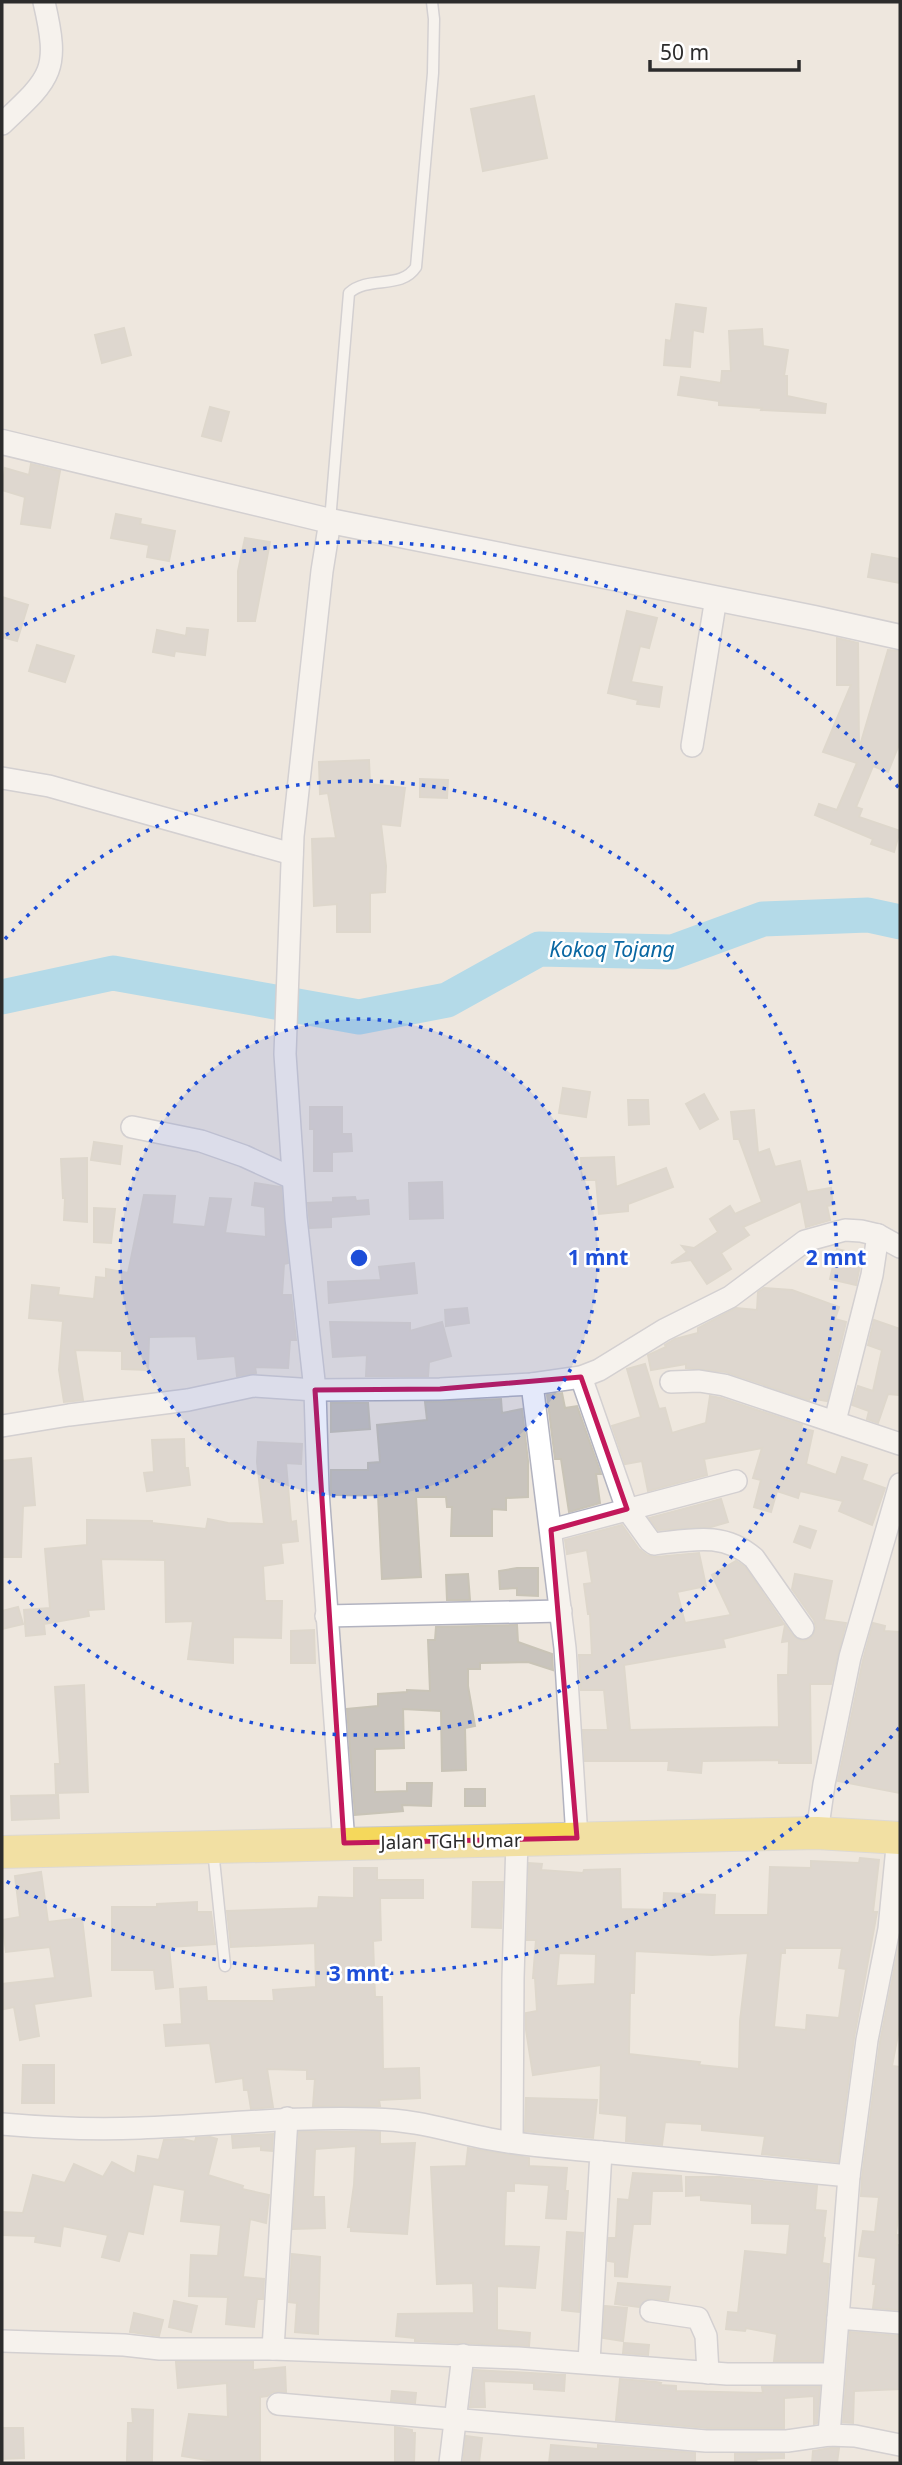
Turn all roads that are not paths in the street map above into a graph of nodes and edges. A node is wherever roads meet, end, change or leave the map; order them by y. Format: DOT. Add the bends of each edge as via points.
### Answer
graph roads {
  1 [pos="44,2"];
  2 [pos="432,2"];
  3 [pos="2,124"];
  4 [pos="2,442"];
  5 [pos="330,521"];
  6 [pos="716,598"];
  7 [pos="900,637"];
  8 [pos="692,746"];
  9 [pos="2,778"];
  10 [pos="292,854"];
  11 [pos="132,1127"];
  12 [pos="292,1178"];
  13 [pos="878,1236"];
  14 [pos="900,1247"];
  15 [pos="581,1377"];
  16 [pos="671,1382"];
  17 [pos="532,1384"];
  18 [pos="315,1390"];
  19 [pos="835,1421"];
  20 [pos="2,1426"];
  21 [pos="900,1444"];
  22 [pos="736,1481"];
  23 [pos="900,1484"];
  24 [pos="627,1509"];
  25 [pos="551,1530"];
  26 [pos="561,1611"];
  27 [pos="326,1616"];
  28 [pos="803,1628"];
  29 [pos="817,1833"];
  30 [pos="577,1838"];
  31 [pos="899,1838"];
  32 [pos="517,1839"];
  33 [pos="344,1843"];
  34 [pos="213,1846"];
  35 [pos="2,1852"];
  36 [pos="225,1966"];
  37 [pos="287,2118"];
  38 [pos="2,2124"];
  39 [pos="512,2142"];
  40 [pos="601,2152"];
  41 [pos="849,2176"];
  42 [pos="651,2311"];
  43 [pos="838,2318"];
  44 [pos="900,2323"];
  45 [pos="2,2341"];
  46 [pos="273,2349"];
  47 [pos="463,2356"];
  48 [pos="589,2362"];
  49 [pos="708,2372"];
  50 [pos="832,2374"];
  51 [pos="278,2404"];
  52 [pos="454,2419"];
  53 [pos="829,2435"];
  54 [pos="900,2445"];
  55 [pos="450,2463"];
  1 -- 3 [label="street" via="52,61 43,84"];
  2 -- 5 [label="lane" via="433,73 416,267 402,279 368,283 349,293"];
  4 -- 5 [label="street"];
  5 -- 6 [label="street"];
  5 -- 10 [label="street"];
  6 -- 7 [label="street"];
  6 -- 8 [label="street"];
  9 -- 10 [label="street" via="49,786"];
  10 -- 12 [label="street" via="285,1054"];
  11 -- 12 [label="street" via="201,1141"];
  12 -- 18 [label="street"];
  13 -- 14 [label="street"];
  13 -- 15 [label="street" via="845,1230 805,1241 730,1297"];
  13 -- 19 [label="street"];
  15 -- 17 [label="street"];
  15 -- 24 [label="street"];
  16 -- 19 [label="street" via="724,1385"];
  17 -- 18 [label="street"];
  17 -- 25 [label="street"];
  18 -- 20 [label="street" via="253,1385 188,1400"];
  18 -- 27 [label="street"];
  19 -- 21 [label="street"];
  22 -- 24 [label="street"];
  23 -- 29 [label="street" via="850,1657"];
  24 -- 25 [label="street"];
  24 -- 28 [label="street" via="654,1544 709,1538 744,1550"];
  25 -- 26 [label="street"];
  26 -- 27 [label="street"];
  26 -- 30 [label="street"];
  27 -- 33 [label="street"];
  29 -- 30 [label="main road, Jalan TGH Umar"];
  29 -- 31 [label="main road, Jalan TGH Umar"];
  30 -- 32 [label="main road, Jalan TGH Umar"];
  31 -- 41 [label="street"];
  32 -- 33 [label="main road, Jalan TGH Umar"];
  32 -- 39 [label="street"];
  33 -- 34 [label="main road, Jalan TGH Umar"];
  34 -- 35 [label="main road, Jalan TGH Umar"];
  34 -- 36 [label="lane"];
  37 -- 38 [label="street" via="127,2129"];
  37 -- 39 [label="street" via="406,2120"];
  37 -- 46 [label="street"];
  39 -- 40 [label="street"];
  40 -- 41 [label="street"];
  40 -- 48 [label="street"];
  41 -- 43 [label="street"];
  42 -- 49 [label="street" via="698,2318 706,2336"];
  43 -- 44 [label="street"];
  43 -- 50 [label="street"];
  45 -- 46 [label="street"];
  46 -- 47 [label="street"];
  47 -- 48 [label="street"];
  47 -- 52 [label="street"];
  48 -- 49 [label="street"];
  49 -- 50 [label="street"];
  50 -- 53 [label="street"];
  51 -- 52 [label="street"];
  52 -- 53 [label="street" via="706,2441 787,2441"];
  52 -- 55 [label="street"];
  53 -- 54 [label="street"];
}
